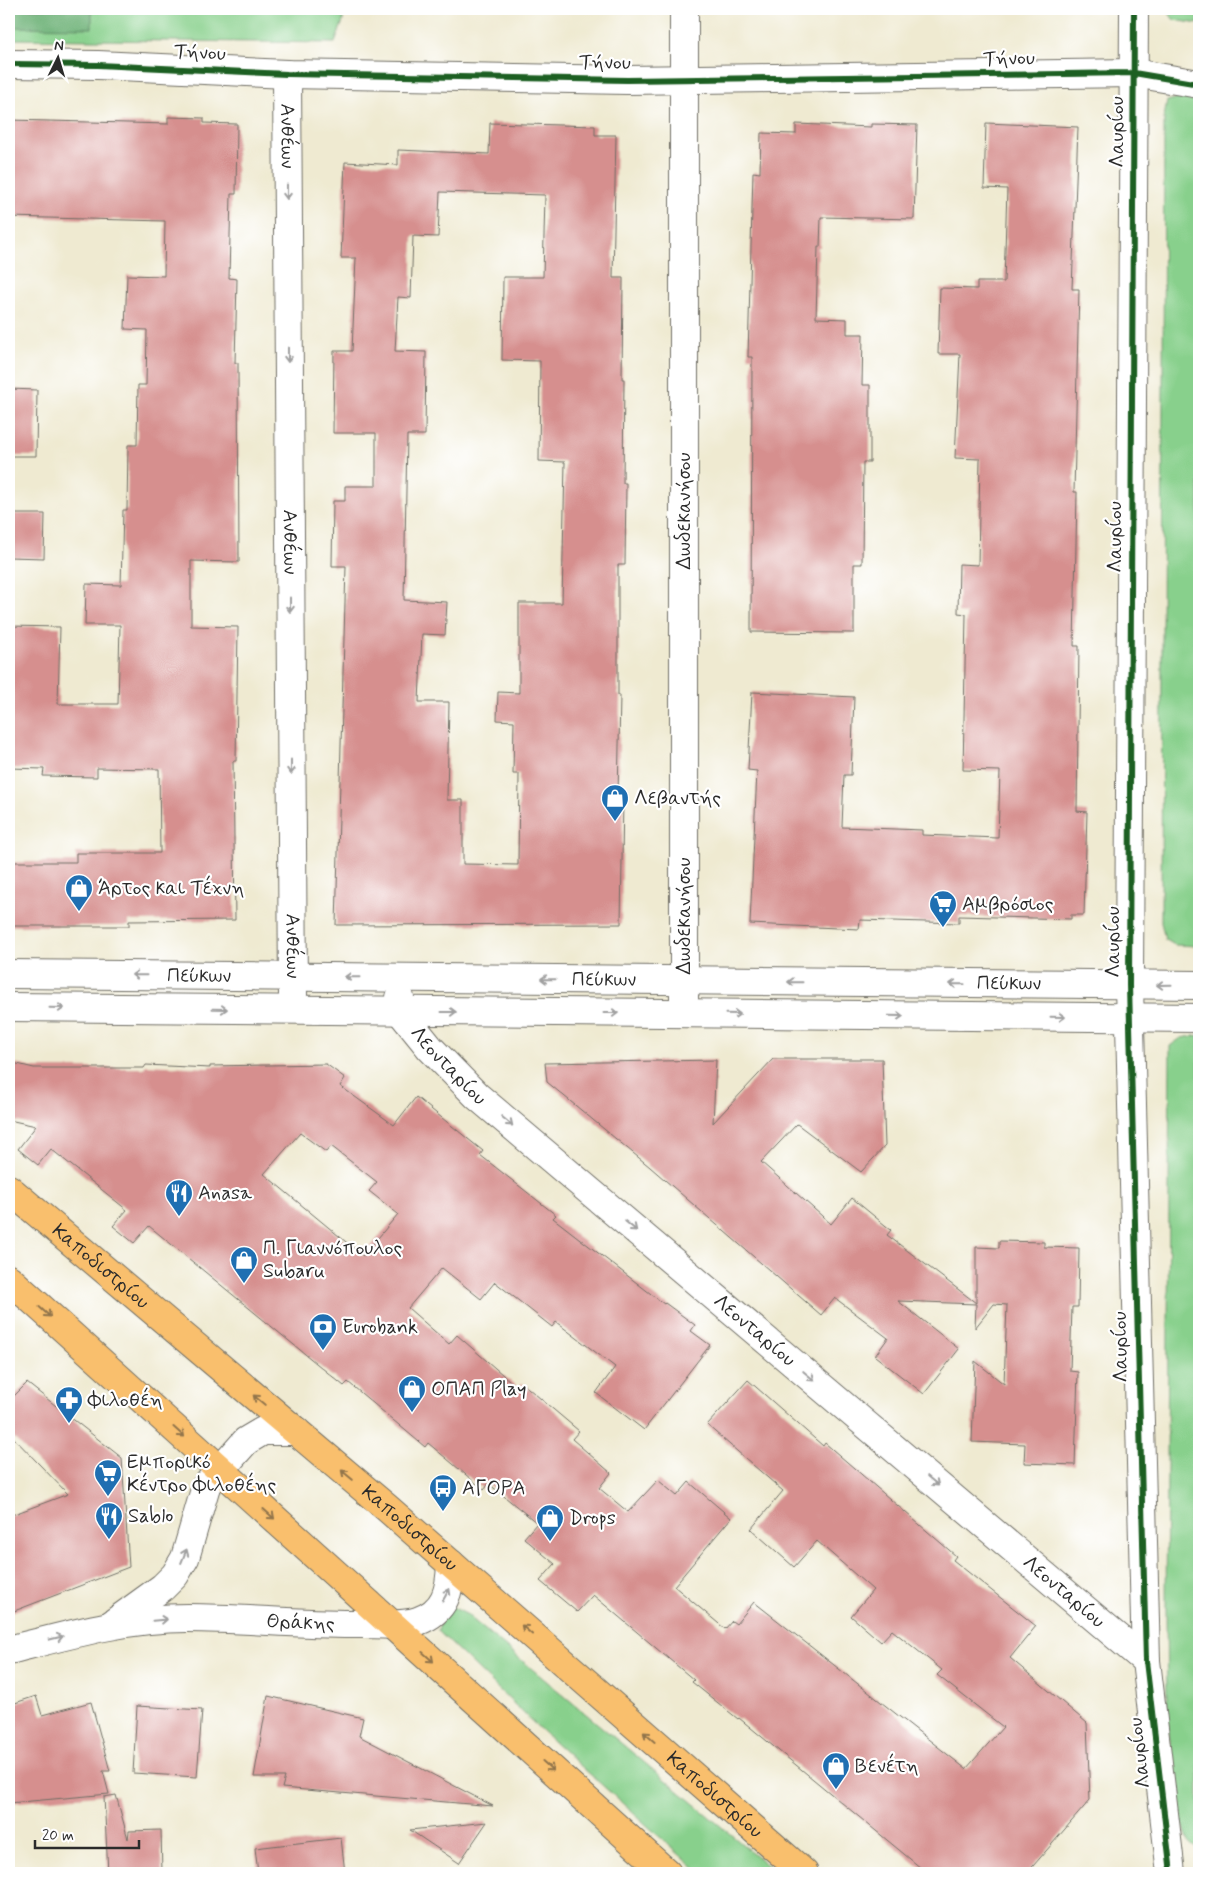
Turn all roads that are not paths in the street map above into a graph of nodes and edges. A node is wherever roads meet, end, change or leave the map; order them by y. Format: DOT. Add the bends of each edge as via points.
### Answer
graph roads {
  1 [pos="684,9"];
  2 [pos="1134,9"];
  3 [pos="9,64"];
  4 [pos="1134,73"];
  5 [pos="287,74"];
  6 [pos="684,80"];
  7 [pos="1199,84"];
  8 [pos="9,974"];
  9 [pos="292,976"];
  10 [pos="400,978"];
  11 [pos="684,981"];
  12 [pos="1199,984"];
  13 [pos="1128,986"];
  14 [pos="9,1007"];
  15 [pos="294,1010"];
  16 [pos="400,1011"];
  17 [pos="684,1014"];
  18 [pos="1129,1018"];
  19 [pos="1199,1018"];
  20 [pos="9,1189"];
  21 [pos="9,1279"];
  22 [pos="296,1431"];
  23 [pos="220,1470"];
  24 [pos="450,1564"];
  25 [pos="112,1624"];
  26 [pos="391,1624"];
  27 [pos="9,1650"];
  28 [pos="1146,1661"];
  29 [pos="655,1870"];
  30 [pos="804,1873"];
  31 [pos="1171,1873"];
  1 -- 6 [label="street, Δωδεκανήσου"];
  2 -- 4 [label="street, Λαυρίου"];
  3 -- 5 [label="street, Τήνου"];
  4 -- 6 [label="street, Τήνου"];
  4 -- 7 [label="street, Τήνου"];
  4 -- 13 [label="street, Λαυρίου"];
  5 -- 6 [label="street, Τήνου"];
  5 -- 9 [label="street, Ανθέων, one-way"];
  6 -- 11 [label="street, Δωδεκανήσου"];
  9 -- 8 [label="street, Πεύκων, one-way"];
  10 -- 9 [label="street, Πεύκων, one-way"];
  9 -- 15 [label="street, Ανθέων"];
  11 -- 10 [label="street, Πεύκων, one-way"];
  10 -- 16 [label="street, Λεονταρίου"];
  13 -- 11 [label="street, Πεύκων, one-way"];
  11 -- 17 [label="street, Δωδεκανήσου"];
  12 -- 13 [label="street, Πεύκων, one-way"];
  13 -- 18 [label="street, Λαυρίου"];
  14 -- 15 [label="street, Πεύκων, one-way"];
  15 -- 16 [label="street, Πεύκων"];
  16 -- 17 [label="street, Πεύκων, one-way"];
  16 -- 28 [label="street, Λεονταρίου, one-way" via="430,1048 477,1096"];
  17 -- 18 [label="street, Πεύκων, one-way"];
  18 -- 19 [label="street, Πεύκων"];
  18 -- 28 [label="street, Λαυρίου"];
  22 -- 20 [label="main road, Καποδιστρίου, one-way"];
  21 -- 23 [label="main road, one-way"];
  22 -- 23 [label="street, Θράκης" via="263,1431 253,1436"];
  24 -- 22 [label="main road, Καποδιστρίου, one-way"];
  25 -- 23 [label="street, Θράκης, one-way" via="163,1588 175,1575 185,1558 206,1486"];
  23 -- 26 [label="main road, one-way"];
  26 -- 24 [label="street, Θράκης, one-way" via="418,1621 438,1609 450,1588"];
  30 -- 24 [label="main road, Καποδιστρίου, one-way"];
  25 -- 26 [label="street, Θράκης, one-way" via="186,1618 315,1625"];
  27 -- 25 [label="street, Θράκης, one-way"];
  26 -- 29 [label="main road, one-way"];
  28 -- 31 [label="street, Λαυρίου"];
}
